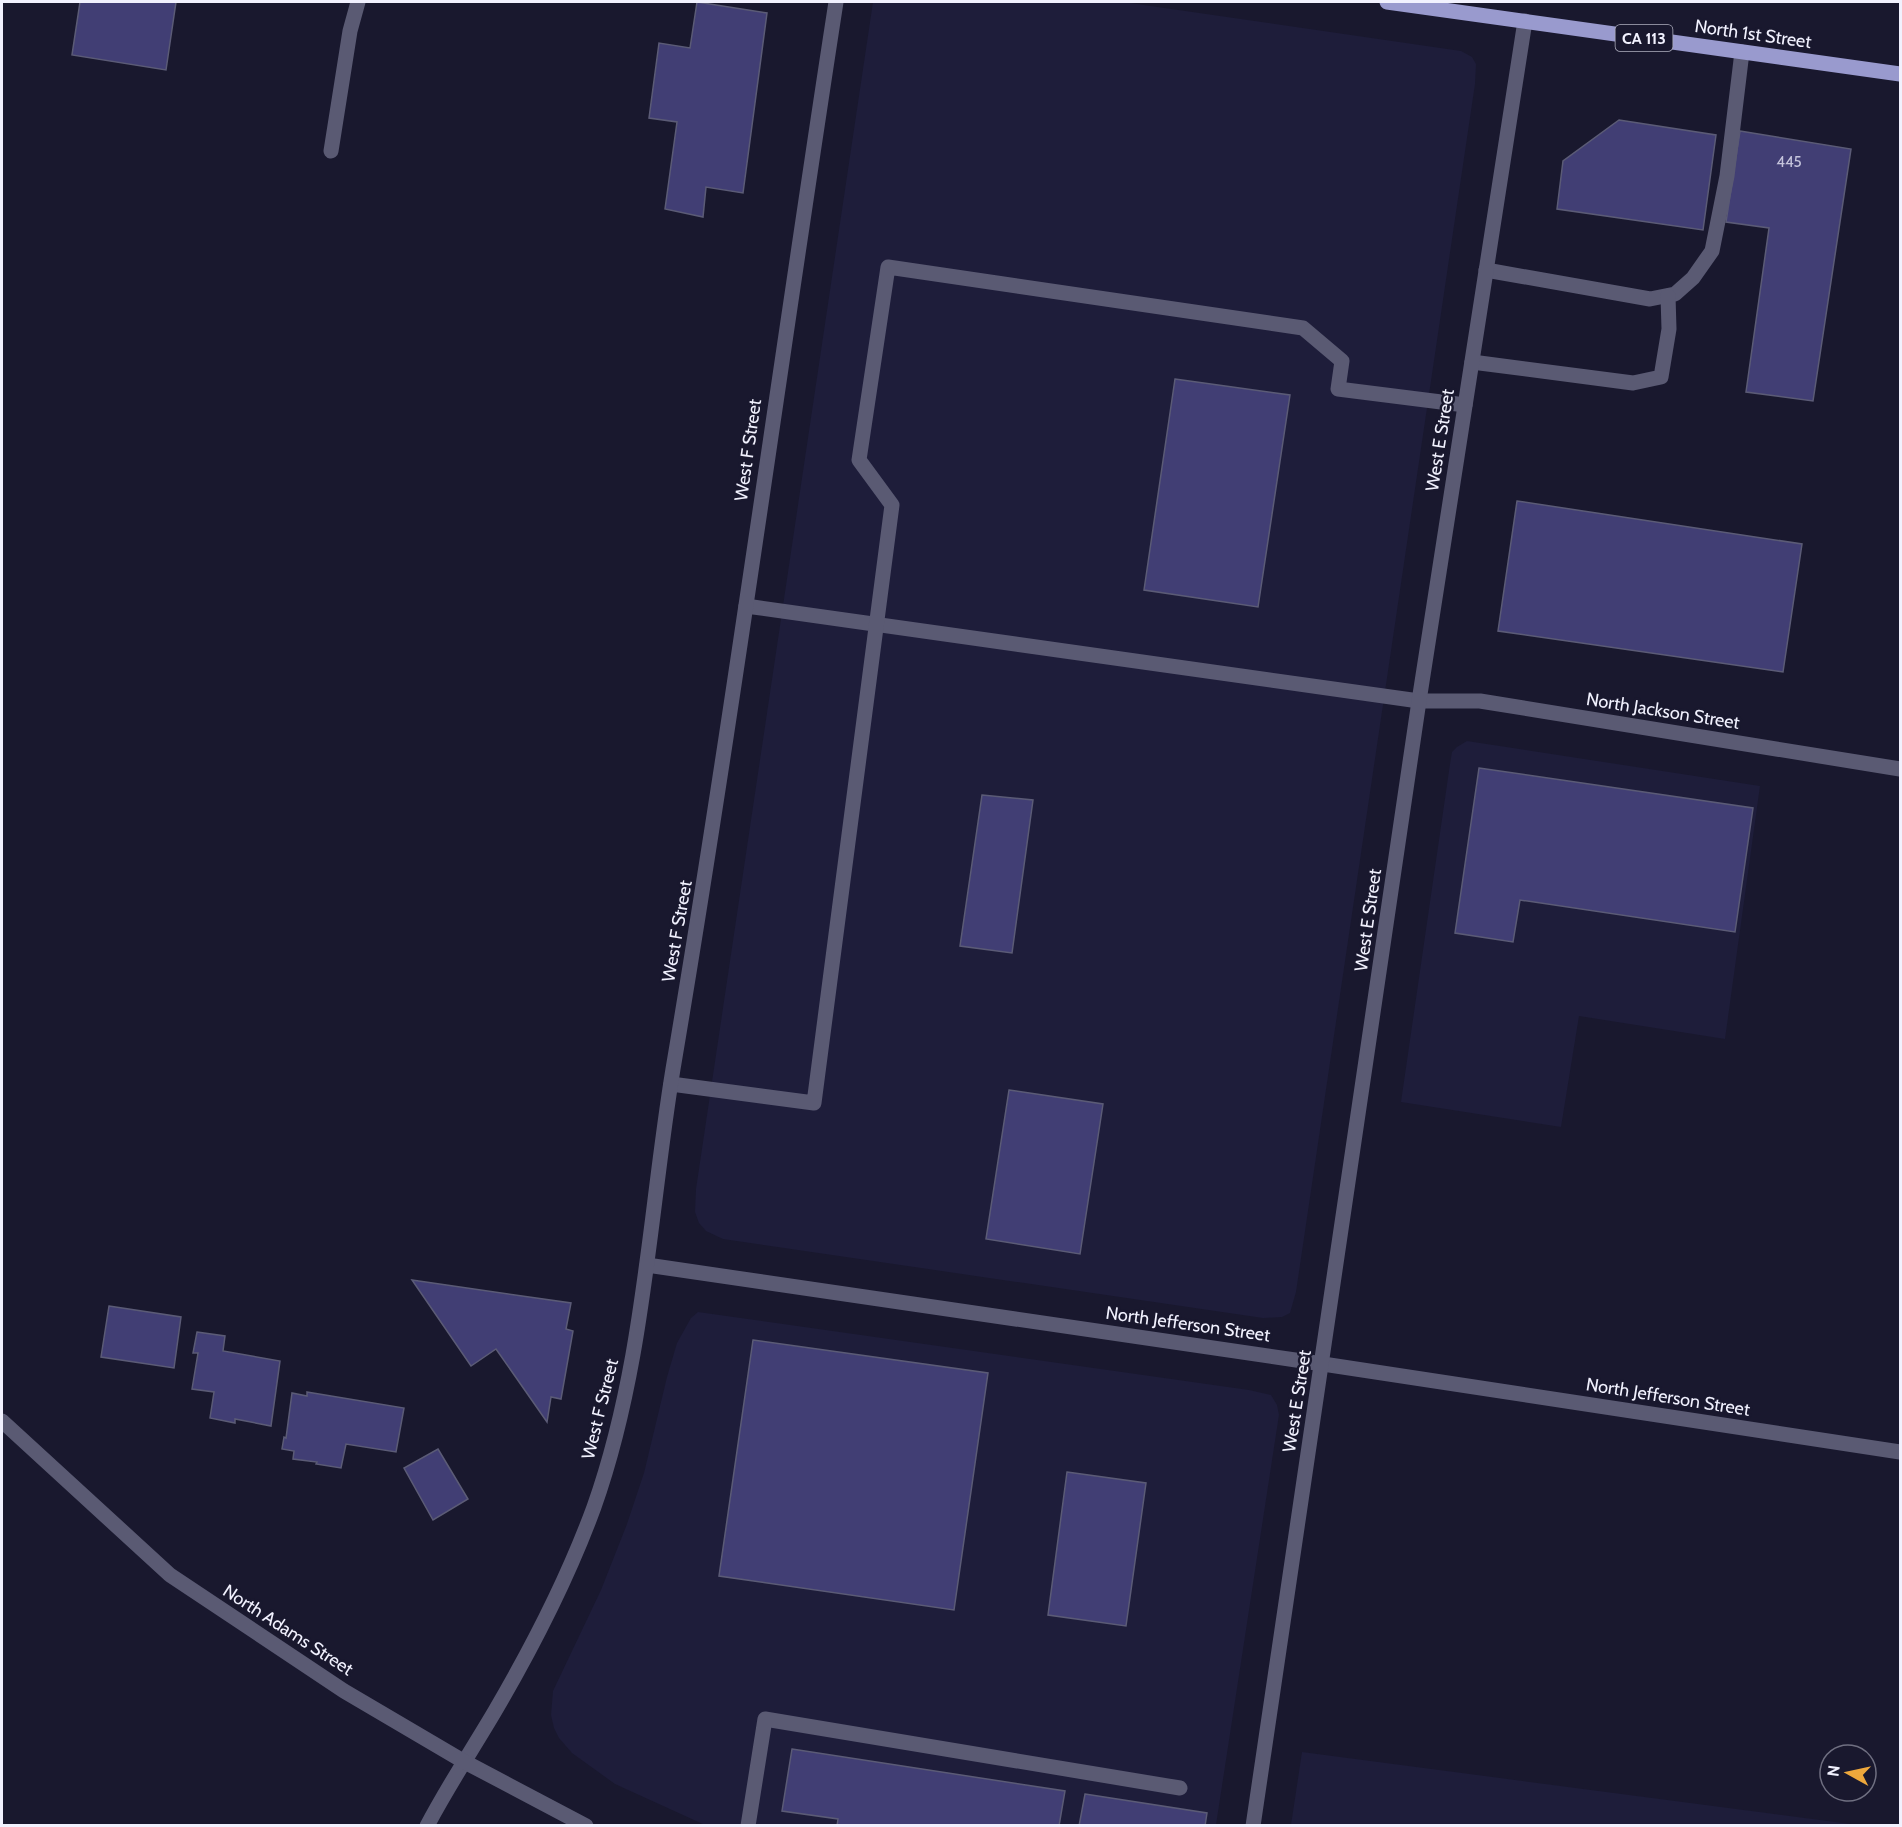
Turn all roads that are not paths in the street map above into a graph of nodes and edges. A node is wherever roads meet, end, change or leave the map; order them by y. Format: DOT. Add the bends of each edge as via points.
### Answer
graph roads {
  1 [pos="358,2"];
  2 [pos="836,2"];
  3 [pos="1387,2"];
  4 [pos="1525,21"];
  5 [pos="1742,52"];
  6 [pos="1900,74"];
  7 [pos="331,151"];
  8 [pos="1486,270"];
  9 [pos="1668,296"];
  10 [pos="1472,362"];
  11 [pos="1465,405"];
  12 [pos="746,606"];
  13 [pos="876,624"];
  14 [pos="1419,701"];
  15 [pos="1900,769"];
  16 [pos="671,1084"];
  17 [pos="647,1265"];
  18 [pos="1323,1364"];
  19 [pos="2,1421"];
  20 [pos="1900,1452"];
  21 [pos="463,1761"];
  22 [pos="1180,1788"];
  23 [pos="427,1826"];
  24 [pos="586,1826"];
  25 [pos="748,1826"];
  26 [pos="1253,1826"];
  1 -- 7 [label="street"];
  2 -- 12 [label="street, West F Street"];
  3 -- 4 [label="main road, North 1st Street / CA 113"];
  4 -- 5 [label="main road, North 1st Street / CA 113"];
  4 -- 8 [label="street, West E Street"];
  5 -- 6 [label="main road, North 1st Street / CA 113"];
  5 -- 9 [label="street" via="1727,176 1712,251 1693,278"];
  8 -- 9 [label="street" via="1650,299"];
  8 -- 10 [label="street, West E Street"];
  9 -- 10 [label="street" via="1670,329 1661,377 1633,383"];
  10 -- 11 [label="street, West E Street"];
  11 -- 13 [label="street" via="1338,388 1342,361 1303,328 888,267 859,460 892,505"];
  11 -- 14 [label="street, West E Street"];
  12 -- 13 [label="street, North Jackson Street"];
  12 -- 16 [label="street, West F Street"];
  13 -- 14 [label="street, North Jackson Street"];
  13 -- 16 [label="street" via="814,1103"];
  14 -- 15 [label="street, North Jackson Street" via="1480,700"];
  14 -- 18 [label="street, West E Street"];
  16 -- 17 [label="street, West F Street"];
  17 -- 18 [label="street, North Jefferson Street"];
  17 -- 21 [label="street, West F Street" via="624,1403 594,1506 541,1626"];
  18 -- 20 [label="street, North Jefferson Street"];
  18 -- 26 [label="street, West E Street"];
  19 -- 21 [label="street, North Adams Street" via="170,1575 344,1691"];
  21 -- 23 [label="street, West F Street"];
  21 -- 24 [label="street, North Adams Street"];
  22 -- 25 [label="street" via="765,1719"];
}
